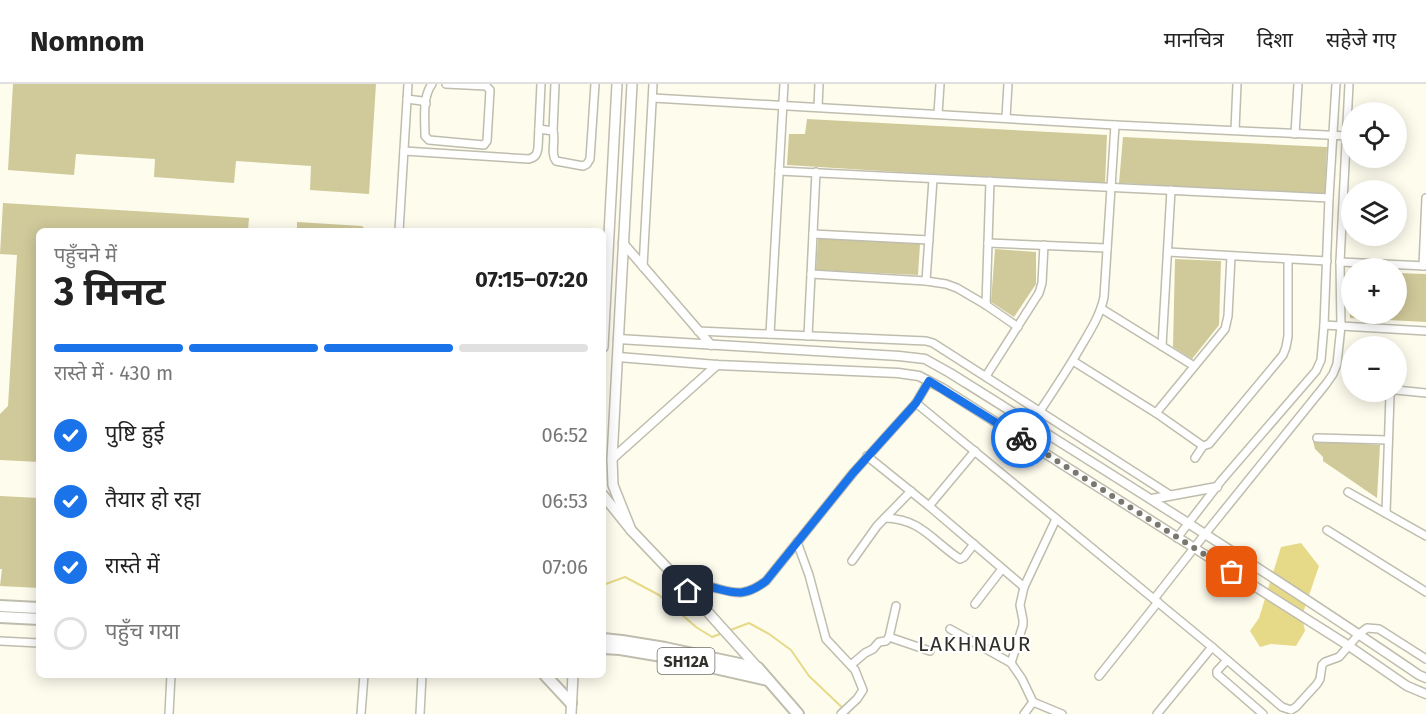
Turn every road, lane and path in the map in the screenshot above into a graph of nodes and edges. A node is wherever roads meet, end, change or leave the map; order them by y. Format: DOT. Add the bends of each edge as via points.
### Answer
graph roads {
  1 [pos="408,84"];
  2 [pos="432,84"];
  3 [pos="446,84"];
  4 [pos="541,84"];
  5 [pos="555,84"];
  6 [pos="595,84"];
  7 [pos="617,84"];
  8 [pos="632,84"];
  9 [pos="654,84"];
  10 [pos="784,84"];
  11 [pos="819,84"];
  12 [pos="940,84"];
  13 [pos="1008,84"];
  14 [pos="1237,84"];
  15 [pos="1298,84"];
  16 [pos="1336,84"];
  17 [pos="1349,84"];
  18 [pos="653,98"];
  19 [pos="407,99"];
  20 [pos="1348,102"];
  21 [pos="426,104"];
  22 [pos="783,105"];
  23 [pos="818,107"];
  24 [pos="938,114"];
  25 [pos="1006,118"];
  26 [pos="1115,125"];
  27 [pos="539,129"];
  28 [pos="1235,130"];
  29 [pos="553,131"];
  30 [pos="1295,134"];
  31 [pos="1333,136"];
  32 [pos="1341,136"];
  33 [pos="404,151"];
  34 [pos="1345,168"];
  35 [pos="779,171"];
  36 [pos="816,172"];
  37 [pos="933,178"];
  38 [pos="990,181"];
  39 [pos="1111,187"];
  40 [pos="1171,190"];
  41 [pos="1329,198"];
  42 [pos="1426,198"];
  43 [pos="1426,204"];
  44 [pos="399,228"];
  45 [pos="813,234"];
  46 [pos="929,240"];
  47 [pos="623,243"];
  48 [pos="988,243"];
  49 [pos="1044,245"];
  50 [pos="1107,248"];
  51 [pos="1168,252"];
  52 [pos="606,256"];
  53 [pos="1231,256"];
  54 [pos="1288,259"];
  55 [pos="1327,261"];
  56 [pos="1340,262"];
  57 [pos="1424,266"];
  58 [pos="643,267"];
  59 [pos="811,274"];
  60 [pos="926,281"];
  61 [pos="986,305"];
  62 [pos="1102,309"];
  63 [pos="1324,325"];
  64 [pos="1341,326"];
  65 [pos="1018,327"];
  66 [pos="698,331"];
  67 [pos="1426,331"];
  68 [pos="770,334"];
  69 [pos="808,336"];
  70 [pos="618,339"];
  71 [pos="711,345"];
  72 [pos="1162,346"];
  73 [pos="618,357"];
  74 [pos="1073,361"];
  75 [pos="717,365"];
  76 [pos="1194,366"];
  77 [pos="986,376"];
  78 [pos="929,381"];
  79 [pos="1407,391"];
  80 [pos="1426,393"];
  81 [pos="1390,402"];
  82 [pos="916,403"];
  83 [pos="1040,411"];
  84 [pos="1156,413"];
  85 [pos="1317,438"];
  86 [pos="1388,441"];
  87 [pos="1203,446"];
  88 [pos="1096,448"];
  89 [pos="975,451"];
  90 [pos="867,456"];
  91 [pos="1087,458"];
  92 [pos="1195,458"];
  93 [pos="612,459"];
  94 [pos="1217,487"];
  95 [pos="911,491"];
  96 [pos="1348,492"];
  97 [pos="1170,495"];
  98 [pos="606,499"];
  99 [pos="1152,499"];
  100 [pos="929,506"];
  101 [pos="1386,513"];
  102 [pos="885,518"];
  103 [pos="1056,519"];
  104 [pos="1188,522"];
  105 [pos="631,530"];
  106 [pos="1327,530"];
  107 [pos="1205,534"];
  108 [pos="1426,536"];
  109 [pos="1177,538"];
  110 [pos="796,542"];
  111 [pos="974,544"];
  112 [pos="1194,548"];
  113 [pos="852,561"];
  114 [pos="1002,569"];
  115 [pos="1024,587"];
  116 [pos="688,591"];
  117 [pos="1426,592"];
  118 [pos="1156,601"];
  119 [pos="975,604"];
  120 [pos="0,606"];
  121 [pos="896,606"];
  122 [pos="36,608"];
  123 [pos="0,617"];
  124 [pos="36,619"];
  125 [pos="950,629"];
  126 [pos="1359,634"];
  127 [pos="889,637"];
  128 [pos="606,639"];
  129 [pos="0,641"];
  130 [pos="36,643"];
  131 [pos="1349,646"];
  132 [pos="1212,647"];
  133 [pos="606,648"];
  134 [pos="930,651"];
  135 [pos="1426,659"];
  136 [pos="1227,660"];
  137 [pos="1011,663"];
  138 [pos="851,665"];
  139 [pos="758,668"];
  140 [pos="1099,676"];
  141 [pos="171,678"];
  142 [pos="364,678"];
  143 [pos="422,678"];
  144 [pos="546,678"];
  145 [pos="573,678"];
  146 [pos="1426,678"];
  147 [pos="768,681"];
  148 [pos="1426,694"];
  149 [pos="1033,702"];
  150 [pos="571,709"];
  151 [pos="844,712"];
  152 [pos="169,714"];
  153 [pos="361,714"];
  154 [pos="420,714"];
  155 [pos="798,714"];
  156 [pos="1024,714"];
  157 [pos="1062,714"];
  158 [pos="1157,714"];
  159 [pos="1263,714"];
  1 -- 19 [label="street"];
  2 -- 21 [label="street"];
  3 -- 21 [label="street" via="489,88 486,144 429,140 425,136"];
  4 -- 27 [label="street"];
  5 -- 29 [label="street"];
  6 -- 29 [label="street" via="587,164 556,161"];
  7 -- 52 [label="main road"];
  8 -- 47 [label="main road"];
  9 -- 18 [label="street"];
  10 -- 22 [label="street"];
  11 -- 23 [label="street"];
  12 -- 24 [label="street"];
  13 -- 25 [label="street"];
  14 -- 28 [label="street"];
  15 -- 30 [label="street"];
  16 -- 31 [label="street"];
  17 -- 20 [label="street"];
  18 -- 22 [label="street"];
  18 -- 58 [label="street"];
  19 -- 21 [label="street"];
  19 -- 33 [label="street"];
  22 -- 23 [label="street"];
  22 -- 35 [label="street"];
  23 -- 24 [label="street"];
  24 -- 25 [label="street"];
  25 -- 26 [label="street"];
  26 -- 28 [label="street"];
  26 -- 39 [label="street"];
  27 -- 29 [label="street"];
  27 -- 33 [label="street" via="538,153 529,159"];
  28 -- 30 [label="street"];
  30 -- 31 [label="street"];
  31 -- 32 [label="street"];
  31 -- 41 [label="street"];
  33 -- 44 [label="street"];
  34 -- 56 [label="street"];
  35 -- 36 [label="street"];
  35 -- 68 [label="street"];
  36 -- 37 [label="street"];
  36 -- 45 [label="street"];
  37 -- 38 [label="street"];
  37 -- 46 [label="street"];
  38 -- 39 [label="street"];
  38 -- 48 [label="street"];
  39 -- 40 [label="street"];
  39 -- 50 [label="street"];
  40 -- 41 [label="street"];
  40 -- 51 [label="street"];
  41 -- 55 [label="street"];
  42 -- 43 [label="street"];
  43 -- 57 [label="street"];
  45 -- 46 [label="street"];
  45 -- 59 [label="street"];
  46 -- 60 [label="street"];
  47 -- 58 [label="street"];
  47 -- 70 [label="main road"];
  48 -- 49 [label="street"];
  48 -- 61 [label="street"];
  49 -- 50 [label="street"];
  49 -- 65 [label="street" via="1041,287"];
  50 -- 62 [label="street"];
  51 -- 53 [label="street"];
  51 -- 72 [label="street"];
  53 -- 54 [label="street"];
  53 -- 76 [label="street" via="1225,329"];
  54 -- 55 [label="street"];
  54 -- 87 [label="street" via="1286,347 1209,444"];
  55 -- 63 [label="street"];
  56 -- 57 [label="street"];
  56 -- 64 [label="street"];
  58 -- 66 [label="street"];
  59 -- 60 [label="street"];
  59 -- 69 [label="street"];
  60 -- 61 [label="street" via="952,285"];
  61 -- 65 [label="street"];
  62 -- 72 [label="street"];
  62 -- 74 [label="street"];
  63 -- 64 [label="street"];
  63 -- 94 [label="street" via="1321,360 1316,371"];
  64 -- 67 [label="street"];
  64 -- 107 [label="street" via="1337,364 1326,384"];
  65 -- 77 [label="street"];
  66 -- 68 [label="street"];
  66 -- 71 [label="street"];
  68 -- 69 [label="street"];
  69 -- 77 [label="street" via="926,341"];
  70 -- 71 [label="street"];
  70 -- 73 [label="main road"];
  71 -- 91 [label="street" via="925,359"];
  72 -- 76 [label="street"];
  73 -- 75 [label="street"];
  73 -- 93 [label="main road"];
  74 -- 83 [label="street"];
  74 -- 84 [label="street"];
  75 -- 78 [label="street" via="898,373"];
  75 -- 93 [label="street"];
  76 -- 84 [label="street"];
  77 -- 83 [label="street"];
  78 -- 82 [label="street"];
  78 -- 109 [label="street"];
  79 -- 80 [label="street"];
  81 -- 86 [label="street"];
  82 -- 89 [label="street"];
  82 -- 90 [label="street"];
  83 -- 88 [label="street"];
  84 -- 87 [label="street"];
  85 -- 86 [label="street"];
  86 -- 101 [label="street"];
  87 -- 92 [label="street"];
  88 -- 91 [label="street"];
  88 -- 97 [label="street"];
  89 -- 100 [label="street"];
  89 -- 103 [label="street"];
  90 -- 95 [label="street"];
  90 -- 110 [label="street"];
  91 -- 99 [label="street"];
  93 -- 105 [label="main road" via="613,485"];
  94 -- 97 [label="street"];
  94 -- 104 [label="street"];
  95 -- 100 [label="street"];
  95 -- 102 [label="street"];
  96 -- 101 [label="street"];
  97 -- 99 [label="street"];
  98 -- 105 [label="main road"];
  99 -- 104 [label="street"];
  100 -- 111 [label="street"];
  101 -- 108 [label="street"];
  102 -- 111 [label="street" via="922,528 960,559"];
  102 -- 113 [label="street"];
  103 -- 115 [label="street"];
  103 -- 118 [label="street"];
  104 -- 107 [label="street"];
  104 -- 109 [label="street"];
  105 -- 116 [label="main road"];
  106 -- 117 [label="street"];
  107 -- 112 [label="street"];
  107 -- 126 [label="street"];
  109 -- 112 [label="street"];
  110 -- 116 [label="street" via="759,587 739,594 702,585"];
  110 -- 138 [label="street" via="826,639"];
  111 -- 114 [label="street"];
  112 -- 118 [label="street"];
  112 -- 131 [label="street"];
  114 -- 115 [label="street"];
  114 -- 119 [label="street"];
  115 -- 137 [label="street" via="1020,605 1023,625"];
  116 -- 139 [label="main road"];
  118 -- 132 [label="street"];
  118 -- 140 [label="street"];
  120 -- 122 [label="main road"];
  121 -- 127 [label="street"];
  123 -- 124 [label="main road"];
  125 -- 137 [label="street"];
  126 -- 131 [label="street"];
  126 -- 135 [label="street" via="1367,628 1377,628"];
  126 -- 146 [label="street"];
  127 -- 134 [label="street"];
  127 -- 138 [label="street"];
  128 -- 139 [label="main road, SH12A"];
  129 -- 130 [label="street"];
  131 -- 136 [label="street" via="1339,657 1322,665 1317,684 1291,710 1282,707"];
  131 -- 148 [label="street" via="1407,686"];
  132 -- 136 [label="street"];
  132 -- 158 [label="street"];
  133 -- 147 [label="main road, SH12A" via="662,656"];
  136 -- 159 [label="street" via="1217,674"];
  137 -- 149 [label="street"];
  138 -- 151 [label="street" via="863,690"];
  139 -- 147 [label="main road"];
  141 -- 152 [label="street"];
  142 -- 153 [label="street"];
  143 -- 154 [label="street"];
  144 -- 150 [label="main road"];
  145 -- 150 [label="main road"];
  147 -- 155 [label="main road"];
  149 -- 156 [label="street"];
  149 -- 157 [label="street"];
}
